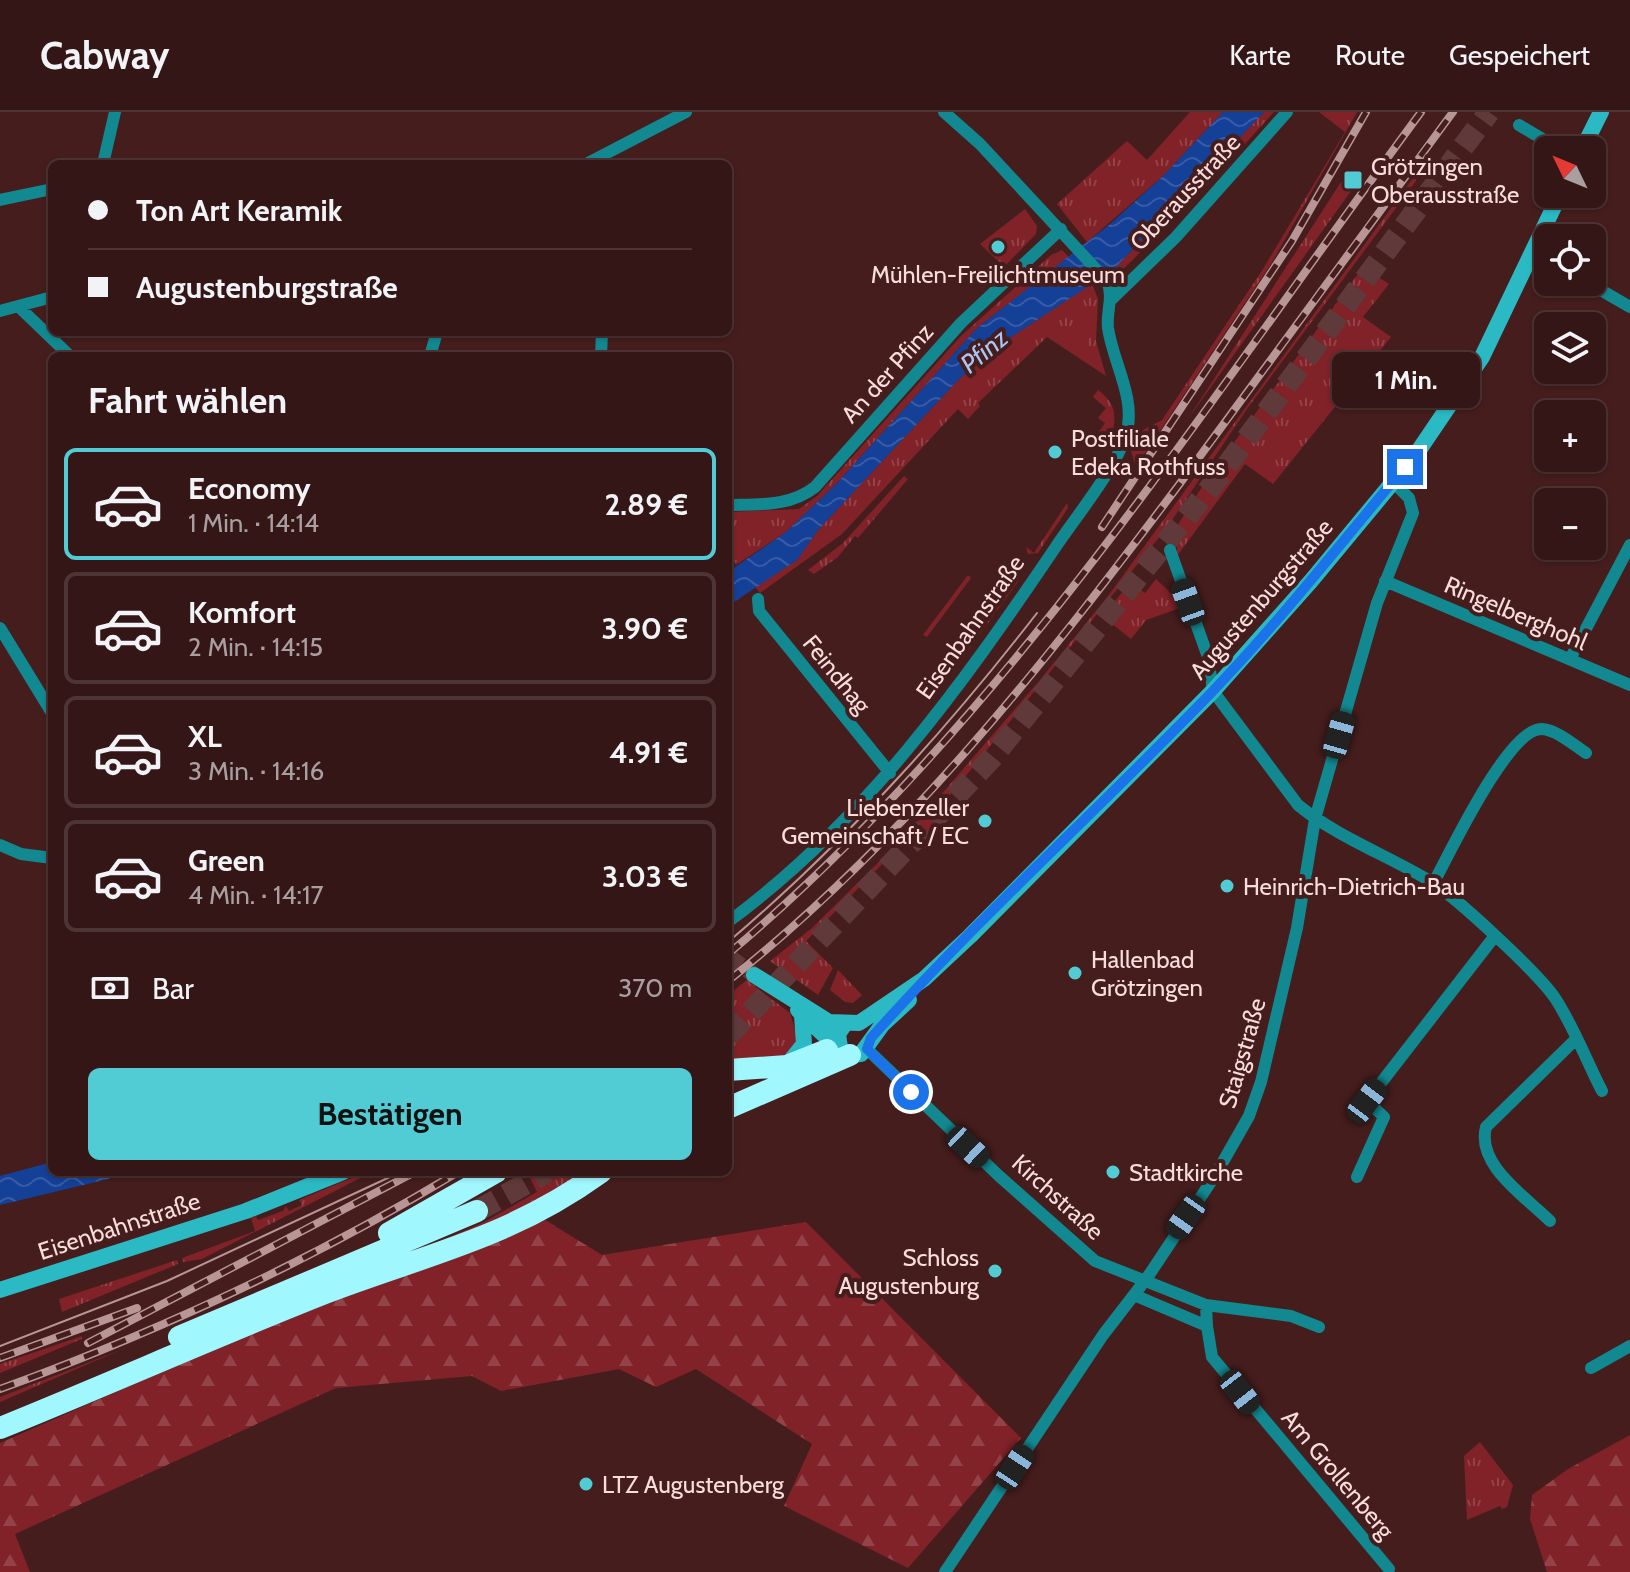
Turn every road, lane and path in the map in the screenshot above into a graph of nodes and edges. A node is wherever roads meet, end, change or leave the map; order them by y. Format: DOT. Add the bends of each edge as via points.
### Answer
graph roads {
  1 [pos="115,112"];
  2 [pos="686,112"];
  3 [pos="944,112"];
  4 [pos="1287,112"];
  5 [pos="1601,112"];
  6 [pos="1519,125"];
  7 [pos="1537,136"];
  8 [pos="1589,136"];
  9 [pos="104,160"];
  10 [pos="594,160"];
  11 [pos="48,190"];
  12 [pos="0,200"];
  13 [pos="1061,229"];
  14 [pos="1534,267"];
  15 [pos="1606,293"];
  16 [pos="48,298"];
  17 [pos="1112,299"];
  18 [pos="18,306"];
  19 [pos="1630,307"];
  20 [pos="0,311"];
  21 [pos="48,335"];
  22 [pos="49,336"];
  23 [pos="66,352"];
  24 [pos="1393,482"];
  25 [pos="732,505"];
  26 [pos="1630,545"];
  27 [pos="1170,550"];
  28 [pos="1385,581"];
  29 [pos="758,599"];
  30 [pos="0,628"];
  31 [pos="1570,659"];
  32 [pos="1630,685"];
  33 [pos="1213,691"];
  34 [pos="48,702"];
  35 [pos="1586,753"];
  36 [pos="890,773"];
  37 [pos="1315,819"];
  38 [pos="0,845"];
  39 [pos="48,857"];
  40 [pos="1434,882"];
  41 [pos="732,919"];
  42 [pos="1494,937"];
  43 [pos="754,975"];
  44 [pos="789,998"];
  45 [pos="802,1015"];
  46 [pos="853,1039"];
  47 [pos="1575,1040"];
  48 [pos="787,1066"];
  49 [pos="732,1070"];
  50 [pos="1602,1091"];
  51 [pos="732,1106"];
  52 [pos="334,1176"];
  53 [pos="489,1176"];
  54 [pos="595,1176"];
  55 [pos="1357,1177"];
  56 [pos="1550,1221"];
  57 [pos="0,1290"];
  58 [pos="1137,1291"];
  59 [pos="1206,1305"];
  60 [pos="255,1312"];
  61 [pos="1207,1326"];
  62 [pos="1319,1327"];
  63 [pos="1630,1346"];
  64 [pos="1591,1368"];
  65 [pos="0,1416"];
  66 [pos="0,1428"];
  67 [pos="1389,1569"];
  68 [pos="945,1572"];
  1 -- 9 [label="street"];
  2 -- 10 [label="street"];
  3 -- 13 [label="street"];
  4 -- 17 [label="street, Oberausstraße" via="1176,237"];
  5 -- 8 [label="street"];
  6 -- 7 [label="street"];
  11 -- 12 [label="street"];
  13 -- 17 [label="street, Eisenbahnstraße" via="1107,281"];
  13 -- 25 [label="street, An der Pfinz" via="961,323 815,487 783,502"];
  14 -- 24 [label="street, Augustenburgstraße" via="1462,391"];
  15 -- 19 [label="street"];
  16 -- 18 [label="street"];
  17 -- 36 [label="street, Eisenbahnstraße" via="1108,328 1128,403 1125,438 961,684"];
  18 -- 20 [label="street"];
  18 -- 21 [label="street"];
  22 -- 23 [label="street"];
  24 -- 28 [label="street, Staigstraße" via="1409,498 1413,513"];
  24 -- 33 [label="street, Augustenburgstraße"];
  26 -- 31 [label="street"];
  27 -- 33 [label="street" via="1208,657"];
  28 -- 31 [label="street, Ringelberghohl"];
  28 -- 37 [label="street, Staigstraße"];
  29 -- 36 [label="street, Feindhag" via="759,611"];
  30 -- 34 [label="street"];
  31 -- 32 [label="street, Ringelberghohl"];
  33 -- 37 [label="street" via="1298,805"];
  33 -- 46 [label="street, Augustenburgstraße" via="924,979"];
  35 -- 40 [label="street" via="1544,729 1519,739"];
  36 -- 41 [label="street, Eisenbahnstraße" via="814,852"];
  37 -- 40 [label="street"];
  37 -- 58 [label="street, Staigstraße, bridge" via="1297,928 1249,1116"];
  38 -- 39 [label="street"];
  40 -- 42 [label="street"];
  42 -- 47 [label="street" via="1552,994"];
  42 -- 55 [label="street" via="1367,1101 1384,1117"];
  43 -- 44 [label="street, Kirchstraße"];
  44 -- 45 [label="street, Kirchstraße"];
  44 -- 46 [label="street, Kirchstraße"];
  45 -- 46 [label="street, Kirchstraße" via="823,1034"];
  45 -- 48 [label="street" via="804,1044"];
  46 -- 48 [label="highway"];
  46 -- 51 [label="highway"];
  46 -- 59 [label="street, Kirchstraße" via="1095,1261"];
  47 -- 50 [label="street"];
  47 -- 56 [label="street" via="1486,1127 1483,1140 1486,1156"];
  48 -- 49 [label="highway"];
  52 -- 57 [label="street, Eisenbahnstraße" via="294,1194"];
  53 -- 60 [label="highway"];
  54 -- 60 [label="highway" via="529,1219 481,1240"];
  58 -- 61 [label="street"];
  58 -- 68 [label="street, Staigstraße"];
  59 -- 61 [label="street"];
  59 -- 62 [label="street, Kirchstraße" via="1291,1316"];
  60 -- 60 [label="highway" via="477,1211"];
  60 -- 65 [label="highway"];
  60 -- 66 [label="highway"];
  61 -- 67 [label="street, Am Grollenberg" via="1212,1357"];
  63 -- 64 [label="street"];
}
